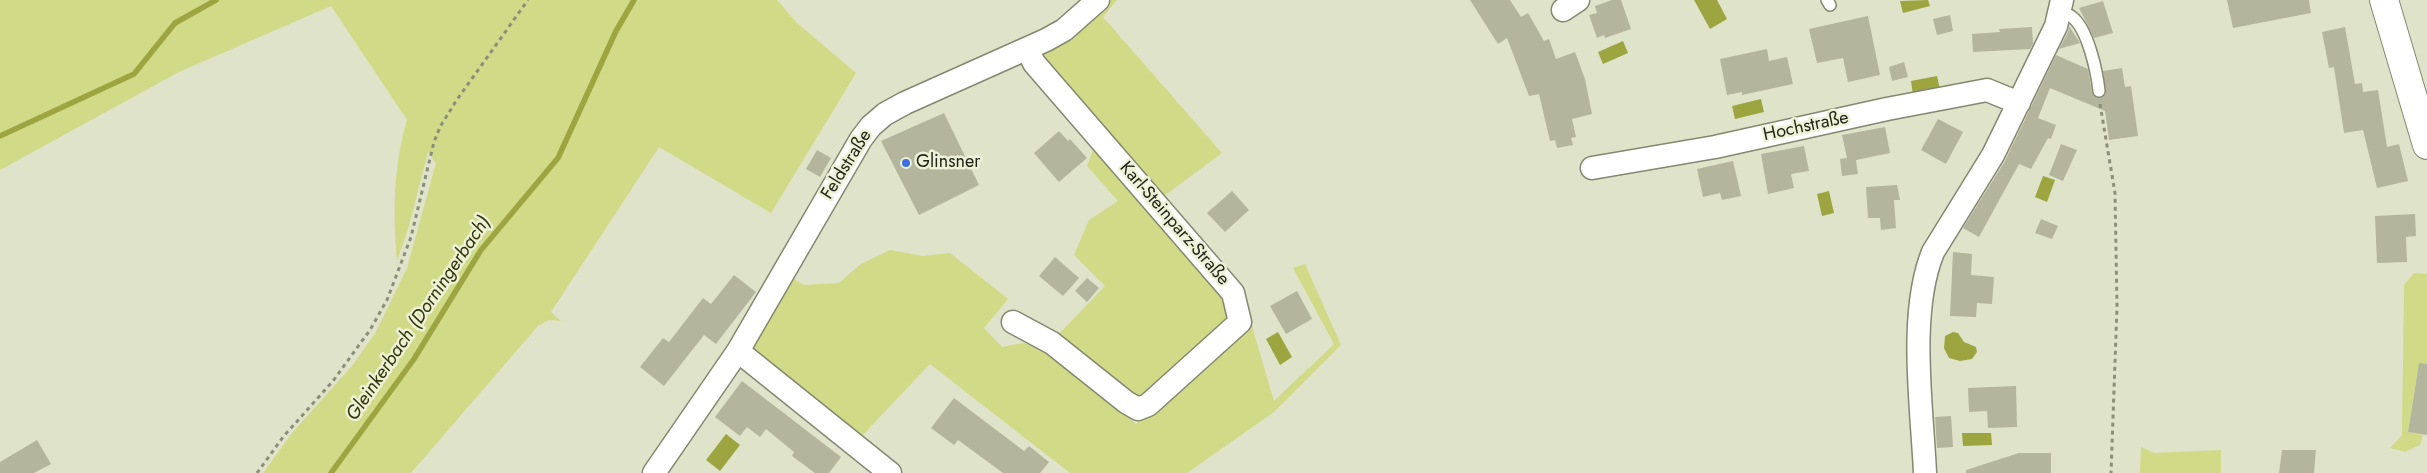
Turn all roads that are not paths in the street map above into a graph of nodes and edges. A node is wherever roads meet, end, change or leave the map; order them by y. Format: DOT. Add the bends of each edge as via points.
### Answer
graph roads {
  1 [pos="1098,0"];
  2 [pos="2384,0"];
  3 [pos="2062,6"];
  4 [pos="1028,50"];
  5 [pos="2099,91"];
  6 [pos="2019,102"];
  7 [pos="2427,145"];
  8 [pos="1592,168"];
  9 [pos="1013,322"];
  10 [pos="738,351"];
  11 [pos="654,473"];
  12 [pos="890,473"];
  13 [pos="1926,473"];
  1 -- 4 [label="street, Feldstraße" via="1064,30"];
  2 -- 7 [label="street"];
  3 -- 5 [label="lane" via="2082,29 2097,74"];
  3 -- 6 [label="street"];
  4 -- 9 [label="street, Karl-Steinparz-Straße" via="1034,63 1233,292 1240,322 1148,405 1138,409 1052,343"];
  4 -- 10 [label="street, Feldstraße" via="904,103 871,126 817,212"];
  6 -- 8 [label="street, Hochstraße" via="1987,90 1715,147"];
  6 -- 13 [label="street" via="1993,155 1934,252 1925,275 1919,331"];
  10 -- 11 [label="street, Feldstraße"];
  10 -- 12 [label="street"];
}
